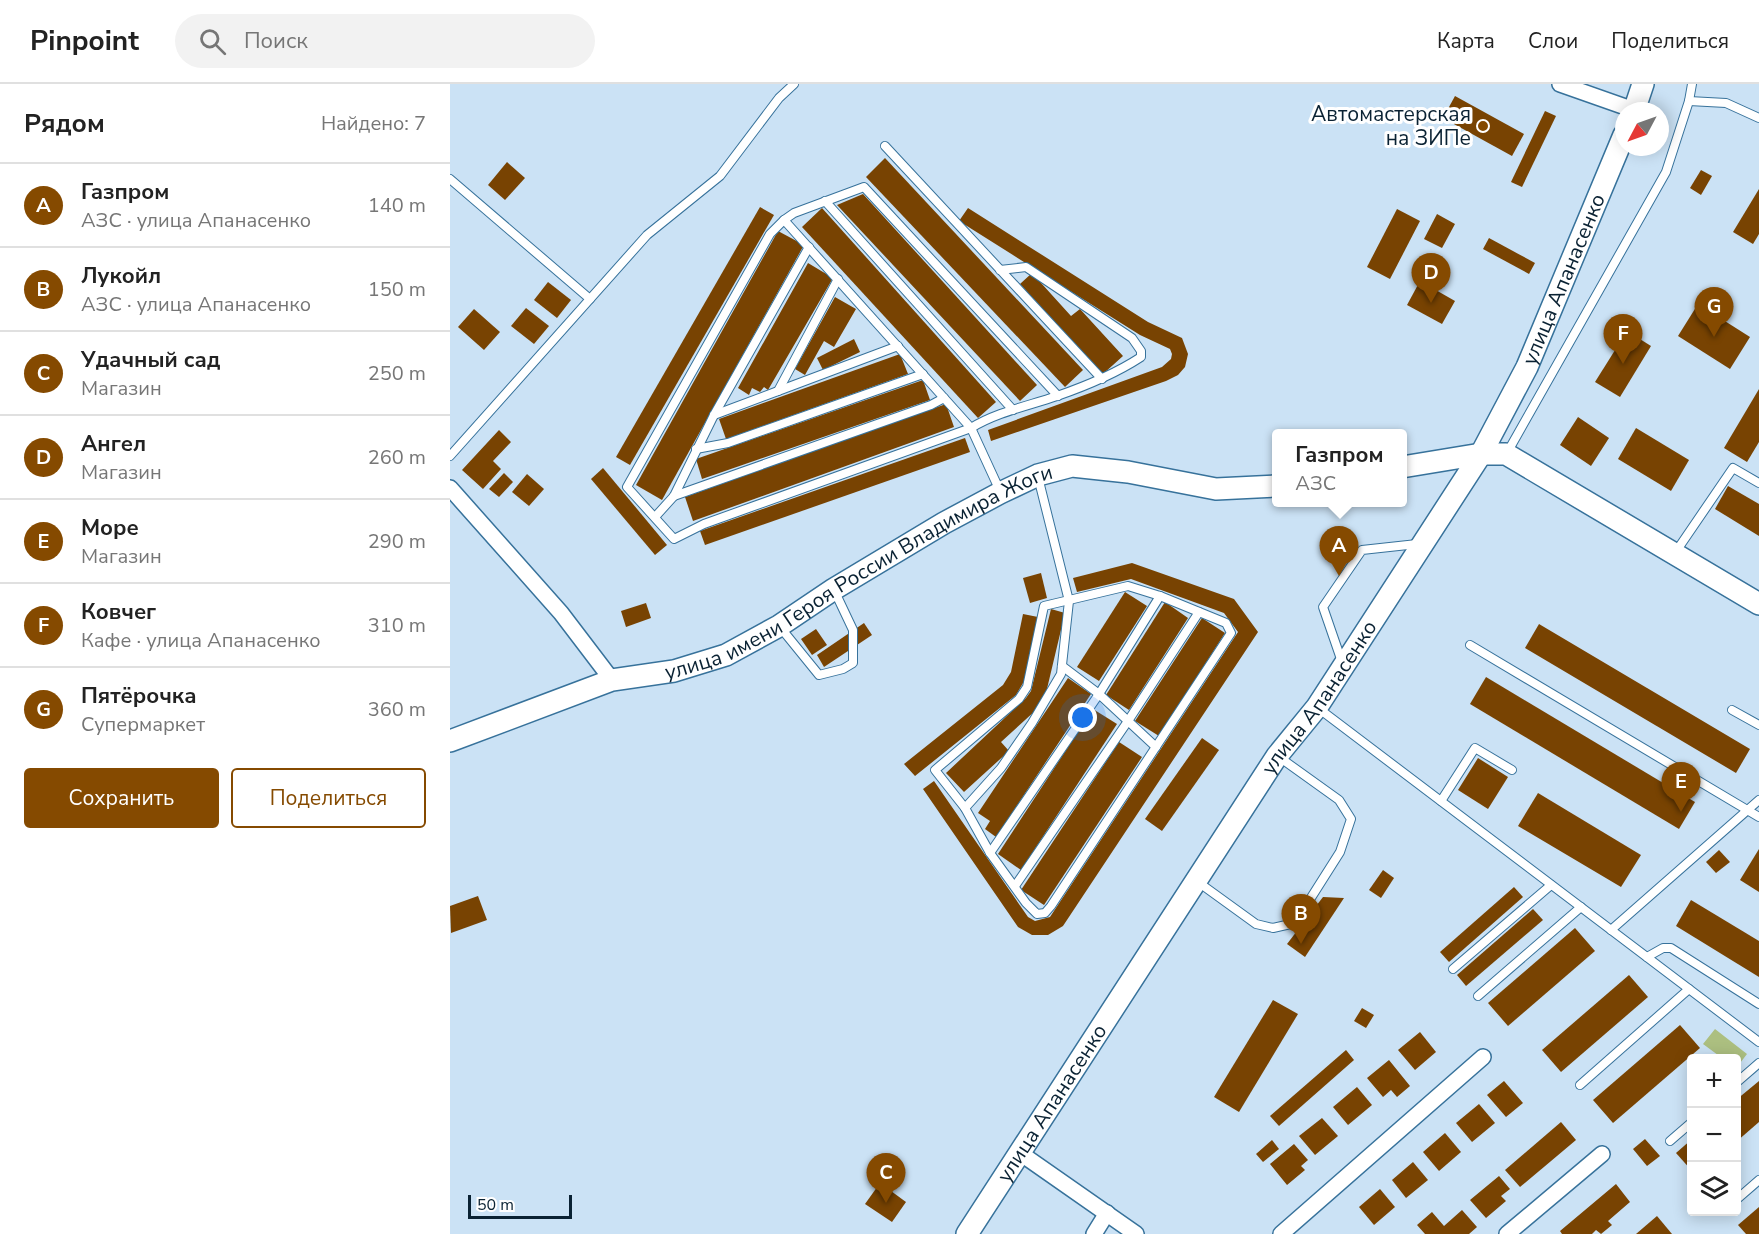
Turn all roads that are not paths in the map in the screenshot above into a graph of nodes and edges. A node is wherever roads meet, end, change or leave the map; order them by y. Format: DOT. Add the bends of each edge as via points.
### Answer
graph roads {
  1 [pos="794,84"];
  2 [pos="1560,84"];
  3 [pos="1643,84"];
  4 [pos="1692,84"];
  5 [pos="1580,88"];
  6 [pos="1689,100"];
  7 [pos="1615,102"];
  8 [pos="1637,102"];
  9 [pos="1759,118"];
  10 [pos="885,146"];
  11 [pos="1615,156"];
  12 [pos="450,179"];
  13 [pos="825,201"];
  14 [pos="784,220"];
  15 [pos="809,247"];
  16 [pos="1000,270"];
  17 [pos="838,279"];
  18 [pos="590,299"];
  19 [pos="898,346"];
  20 [pos="922,374"];
  21 [pos="1102,379"];
  22 [pos="778,392"];
  23 [pos="1058,396"];
  24 [pos="944,398"];
  25 [pos="1013,410"];
  26 [pos="714,415"];
  27 [pos="971,428"];
  28 [pos="696,449"];
  29 [pos="1481,454"];
  30 [pos="1506,454"];
  31 [pos="450,456"];
  32 [pos="1407,466"];
  33 [pos="1038,475"];
  34 [pos="1759,483"];
  35 [pos="1272,486"];
  36 [pos="450,488"];
  37 [pos="1000,493"];
  38 [pos="674,496"];
  39 [pos="655,517"];
  40 [pos="1422,544"];
  41 [pos="1675,553"];
  42 [pos="834,590"];
  43 [pos="1160,596"];
  44 [pos="1069,601"];
  45 [pos="1759,604"];
  46 [pos="1199,612"];
  47 [pos="779,626"];
  48 [pos="1470,645"];
  49 [pos="1062,666"];
  50 [pos="1343,667"];
  51 [pos="612,680"];
  52 [pos="1099,694"];
  53 [pos="1317,707"];
  54 [pos="1732,710"];
  55 [pos="1128,722"];
  56 [pos="1759,725"];
  57 [pos="450,741"];
  58 [pos="1156,747"];
  59 [pos="1277,756"];
  60 [pos="1512,770"];
  61 [pos="1759,800"];
  62 [pos="1442,801"];
  63 [pos="965,808"];
  64 [pos="1748,810"];
  65 [pos="1759,817"];
  66 [pos="990,853"];
  67 [pos="1197,880"];
  68 [pos="1551,885"];
  69 [pos="1015,886"];
  70 [pos="1581,907"];
  71 [pos="1611,930"];
  72 [pos="1647,957"];
  73 [pos="1453,969"];
  74 [pos="1689,989"];
  75 [pos="1478,996"];
  76 [pos="1759,1004"];
  77 [pos="1759,1042"];
  78 [pos="1483,1057"];
  79 [pos="1759,1063"];
  80 [pos="1741,1079"];
  81 [pos="1580,1085"];
  82 [pos="1687,1127"];
  83 [pos="1671,1141"];
  84 [pos="1020,1153"];
  85 [pos="1602,1154"];
  86 [pos="1759,1180"];
  87 [pos="1741,1196"];
  88 [pos="1107,1213"];
  89 [pos="967,1234"];
  90 [pos="1094,1234"];
  91 [pos="1136,1234"];
  92 [pos="1281,1234"];
  93 [pos="1507,1234"];
  1 -- 18 [label="lane" via="720,176 647,235"];
  2 -- 5 [label="street"];
  3 -- 8 [label="main road"];
  4 -- 6 [label="lane"];
  5 -- 7 [label="street"];
  6 -- 9 [label="lane" via="1726,103"];
  6 -- 30 [label="lane" via="1666,172"];
  10 -- 16 [label="lane"];
  11 -- 29 [label="main road, улица Апанасенко" via="1527,367"];
  12 -- 18 [label="lane"];
  13 -- 14 [label="lane"];
  13 -- 23 [label="lane" via="864,188"];
  13 -- 25 [label="lane"];
  14 -- 15 [label="lane"];
  14 -- 39 [label="lane" via="770,234 627,487"];
  15 -- 17 [label="lane"];
  15 -- 26 [label="lane"];
  16 -- 21 [label="lane"];
  16 -- 21 [label="lane" via="1026,267 1132,338 1141,357"];
  17 -- 19 [label="lane"];
  17 -- 22 [label="lane"];
  18 -- 31 [label="lane"];
  19 -- 20 [label="lane"];
  19 -- 22 [label="lane"];
  20 -- 24 [label="lane"];
  20 -- 28 [label="lane" via="728,443"];
  21 -- 23 [label="lane"];
  22 -- 26 [label="lane"];
  23 -- 25 [label="lane"];
  24 -- 27 [label="lane"];
  24 -- 38 [label="lane"];
  25 -- 27 [label="lane"];
  26 -- 28 [label="lane"];
  27 -- 37 [label="lane"];
  27 -- 39 [label="lane" via="704,524 674,539"];
  28 -- 38 [label="lane"];
  29 -- 30 [label="main road"];
  29 -- 32 [label="main road"];
  29 -- 40 [label="main road, улица Апанасенко"];
  30 -- 41 [label="main road"];
  33 -- 35 [label="main road, улица имени Героя России Владимира Жоги" via="1072,466 1216,489"];
  33 -- 37 [label="main road, улица имени Героя России Владимира Жоги"];
  33 -- 44 [label="lane"];
  34 -- 41 [label="lane" via="1733,468"];
  36 -- 51 [label="street" via="561,613"];
  37 -- 42 [label="main road, улица имени Героя России Владимира Жоги"];
  38 -- 39 [label="lane"];
  40 -- 50 [label="main road, улица Апанасенко"];
  40 -- 50 [label="lane" via="1362,550 1323,607"];
  41 -- 45 [label="main road"];
  42 -- 47 [label="main road, улица имени Героя России Владимира Жоги"];
  42 -- 47 [label="lane" via="853,630 854,663 819,675"];
  43 -- 44 [label="lane" via="1128,586"];
  43 -- 46 [label="lane"];
  43 -- 52 [label="lane"];
  44 -- 49 [label="lane"];
  44 -- 63 [label="lane" via="1044,606 1027,687 1019,699 935,770"];
  46 -- 55 [label="lane"];
  46 -- 58 [label="lane" via="1226,623 1231,633"];
  47 -- 51 [label="main road, улица имени Героя России Владимира Жоги" via="726,655 674,671"];
  48 -- 64 [label="lane"];
  49 -- 52 [label="lane"];
  49 -- 63 [label="lane" via="1032,723 1001,768"];
  50 -- 53 [label="main road, улица Апанасенко"];
  51 -- 57 [label="main road, улица имени Героя России Владимира Жоги"];
  52 -- 55 [label="lane"];
  52 -- 66 [label="lane"];
  53 -- 59 [label="main road, улица Апанасенко"];
  53 -- 62 [label="lane"];
  54 -- 56 [label="lane"];
  55 -- 58 [label="lane"];
  55 -- 69 [label="lane"];
  58 -- 69 [label="lane" via="1045,913 1037,914"];
  59 -- 67 [label="main road, улица Апанасенко"];
  59 -- 67 [label="lane" via="1338,800 1351,819 1340,852 1295,923 1273,928 1256,924"];
  60 -- 62 [label="lane" via="1475,748"];
  61 -- 64 [label="lane"];
  62 -- 68 [label="lane"];
  63 -- 66 [label="lane"];
  64 -- 65 [label="lane"];
  64 -- 71 [label="lane"];
  66 -- 69 [label="lane"];
  67 -- 84 [label="main road, улица Апанасенко"];
  68 -- 70 [label="lane"];
  68 -- 73 [label="lane"];
  70 -- 71 [label="lane"];
  70 -- 75 [label="lane"];
  71 -- 72 [label="lane"];
  72 -- 74 [label="lane"];
  72 -- 76 [label="lane" via="1662,948 1671,948"];
  74 -- 77 [label="lane"];
  74 -- 81 [label="lane"];
  78 -- 92 [label="street"];
  79 -- 80 [label="lane"];
  82 -- 83 [label="lane"];
  84 -- 88 [label="street"];
  84 -- 89 [label="main road, улица Апанасенко"];
  85 -- 93 [label="street"];
  86 -- 87 [label="lane"];
  88 -- 90 [label="street"];
  88 -- 91 [label="street"];
}
